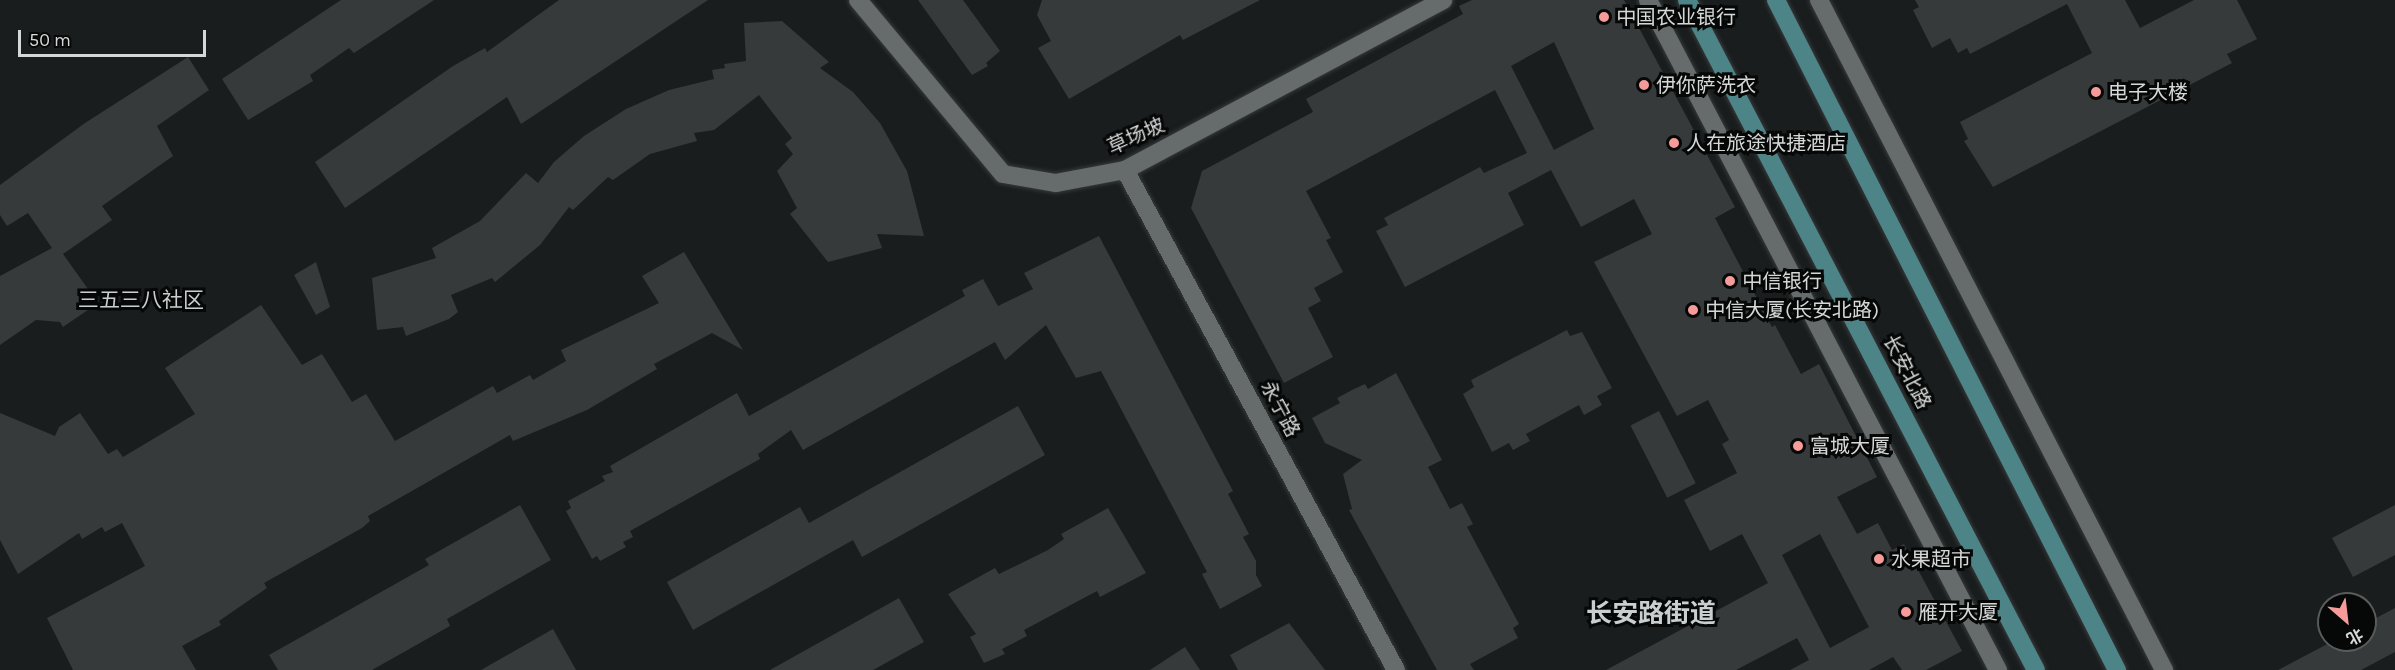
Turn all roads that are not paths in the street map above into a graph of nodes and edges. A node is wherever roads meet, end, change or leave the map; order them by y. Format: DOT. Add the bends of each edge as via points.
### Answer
graph roads {
  1 [pos="858,0"];
  2 [pos="1443,0"];
  3 [pos="1648,0"];
  4 [pos="1687,0"];
  5 [pos="1776,0"];
  6 [pos="1819,0"];
  7 [pos="1125,170"];
  8 [pos="1395,670"];
  9 [pos="1998,670"];
  10 [pos="2036,670"];
  11 [pos="2117,670"];
  12 [pos="2164,670"];
  1 -- 7 [label="street, 草场坡" via="1003,174 1056,183"];
  2 -- 7 [label="street, 草场坡"];
  3 -- 9 [label="street"];
  4 -- 10 [label="main road, 长安北路"];
  5 -- 11 [label="main road"];
  6 -- 12 [label="street"];
  7 -- 8 [label="street, 永宁路"];
}
